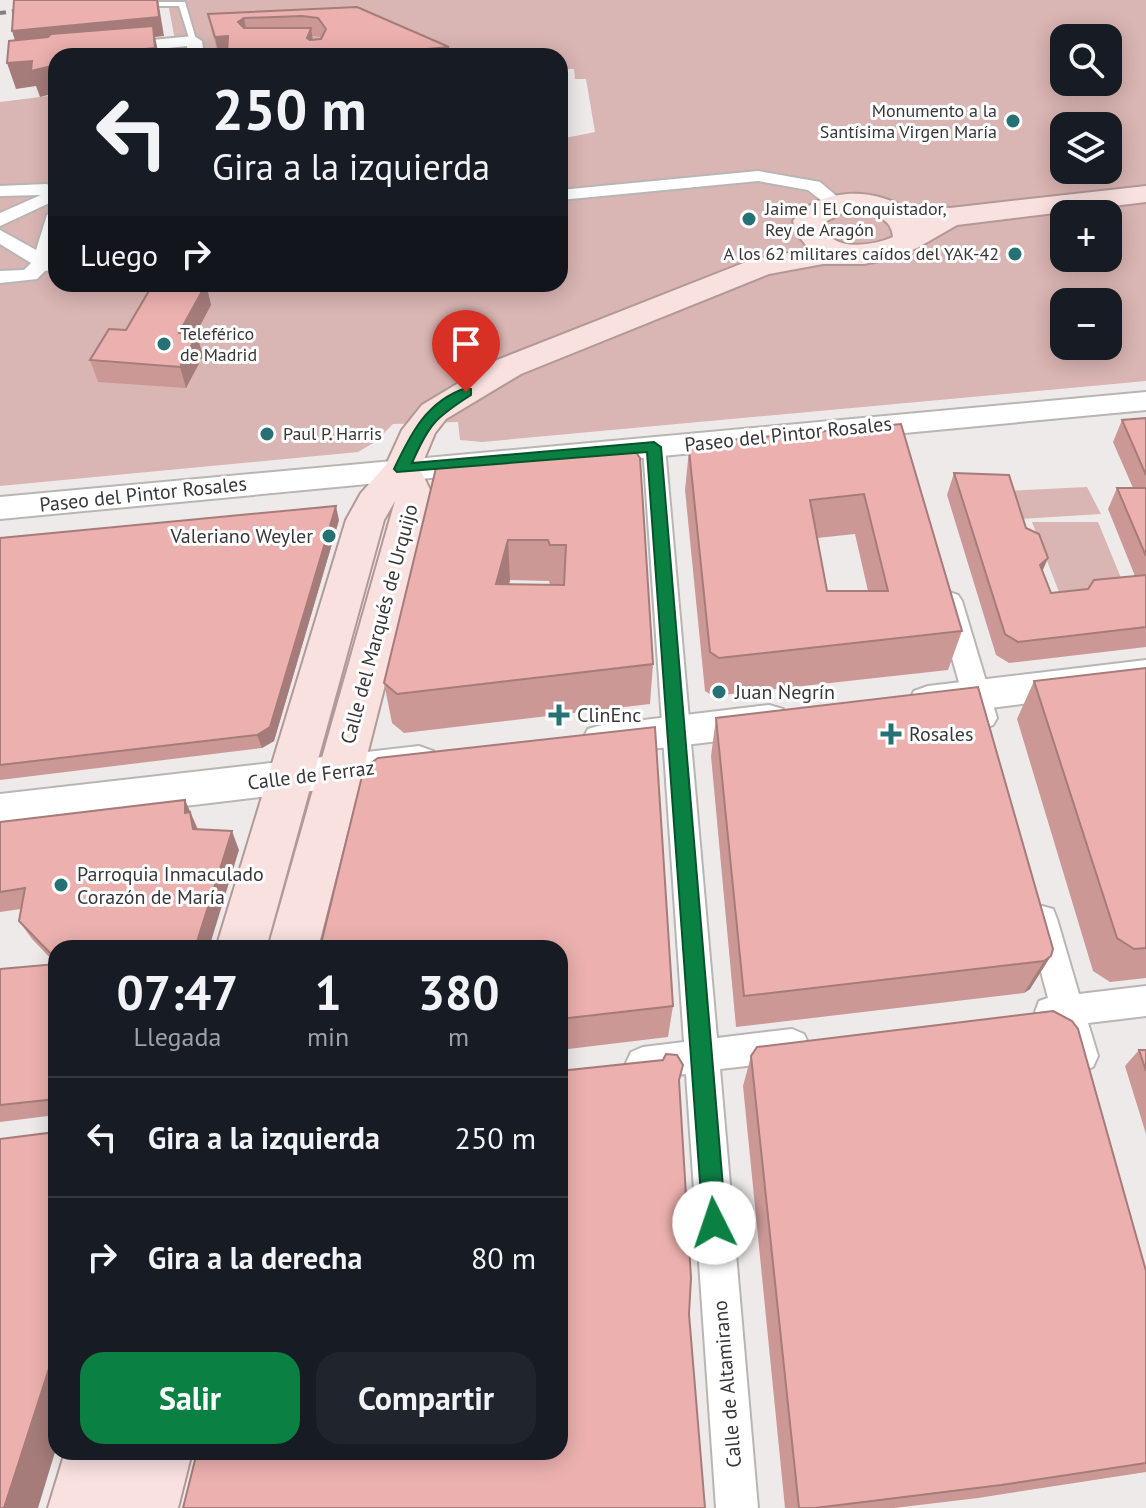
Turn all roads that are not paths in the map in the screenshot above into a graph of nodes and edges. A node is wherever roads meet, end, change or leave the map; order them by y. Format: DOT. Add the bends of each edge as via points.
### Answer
graph roads {
  1 [pos="136,4"];
  2 [pos="195,48"];
  3 [pos="48,172"];
  4 [pos="0,174"];
  5 [pos="0,191"];
  6 [pos="568,194"];
  7 [pos="1146,194"];
  8 [pos="48,197"];
  9 [pos="837,204"];
  10 [pos="48,208"];
  11 [pos="48,209"];
  12 [pos="890,211"];
  13 [pos="0,212"];
  14 [pos="950,217"];
  15 [pos="0,220"];
  16 [pos="48,227"];
  17 [pos="808,230"];
  18 [pos="0,236"];
  19 [pos="907,239"];
  20 [pos="0,248"];
  21 [pos="856,255"];
  22 [pos="43,258"];
  23 [pos="762,266"];
  24 [pos="0,268"];
  25 [pos="0,277"];
  26 [pos="1146,401"];
  27 [pos="897,423"];
  28 [pos="654,447"];
  29 [pos="906,455"];
  30 [pos="402,469"];
  31 [pos="0,508"];
  32 [pos="941,575"];
  33 [pos="1146,674"];
  34 [pos="976,695"];
  35 [pos="897,704"];
  36 [pos="803,716"];
  37 [pos="676,731"];
  38 [pos="989,739"];
  39 [pos="566,744"];
  40 [pos="456,758"];
  41 [pos="340,772"];
  42 [pos="291,777"];
  43 [pos="0,811"];
  44 [pos="1033,888"];
  45 [pos="244,940"];
  46 [pos="295,940"];
  47 [pos="1146,1001"];
  48 [pos="1068,1010"];
  49 [pos="1022,1015"];
  50 [pos="825,1040"];
  51 [pos="701,1055"];
  52 [pos="617,1066"];
  53 [pos="1089,1084"];
  54 [pos="95,1460"];
  55 [pos="158,1460"];
  56 [pos="81,1508"];
  57 [pos="145,1508"];
  58 [pos="737,1508"];
  1 -- 2 [label="lane" via="182,4"];
  3 -- 4 [label="street"];
  5 -- 8 [label="street" via="46,189"];
  6 -- 9 [label="street" via="758,176 801,182"];
  7 -- 14 [label="main road"];
  9 -- 12 [label="main road"];
  9 -- 17 [label="main road" via="814,213"];
  10 -- 13 [label="street"];
  11 -- 15 [label="street"];
  12 -- 14 [label="main road"];
  12 -- 19 [label="main road" via="906,224"];
  14 -- 19 [label="main road"];
  16 -- 22 [label="street"];
  17 -- 21 [label="main road" via="825,246"];
  17 -- 23 [label="main road"];
  18 -- 22 [label="street"];
  19 -- 21 [label="main road" via="888,252"];
  20 -- 22 [label="street"];
  21 -- 23 [label="main road"];
  22 -- 24 [label="street"];
  22 -- 25 [label="street" via="30,275"];
  23 -- 30 [label="main road" via="509,367 434,412 419,430"];
  26 -- 27 [label="main road, Paseo del Pintor Rosales"];
  27 -- 28 [label="main road, Paseo del Pintor Rosales"];
  27 -- 29 [label="street"];
  28 -- 30 [label="main road, Paseo del Pintor Rosales"];
  28 -- 37 [label="street, Calle de Altamirano"];
  30 -- 31 [label="main road, Paseo del Pintor Rosales"];
  30 -- 41 [label="main road, Calle del Marqués de Urquijo" via="415,496"];
  30 -- 42 [label="main road, Calle del Marqués de Urquijo" via="365,520"];
  32 -- 34 [label="street"];
  33 -- 34 [label="main road"];
  34 -- 35 [label="main road"];
  34 -- 38 [label="street"];
  36 -- 37 [label="main road"];
  37 -- 39 [label="main road"];
  37 -- 51 [label="street, Calle de Altamirano"];
  40 -- 41 [label="main road, Calle de Ferraz"];
  41 -- 42 [label="main road, Calle de Ferraz"];
  41 -- 46 [label="main road, Calle del Marqués de Urquijo"];
  42 -- 43 [label="main road, Calle de Ferraz"];
  42 -- 45 [label="main road, Calle del Marqués de Urquijo" via="285,836"];
  44 -- 48 [label="street"];
  47 -- 48 [label="street"];
  48 -- 49 [label="street"];
  48 -- 53 [label="street"];
  50 -- 51 [label="street"];
  51 -- 52 [label="street"];
  51 -- 58 [label="street, Calle de Altamirano"];
  54 -- 56 [label="main road"];
  55 -- 57 [label="main road"];
}
